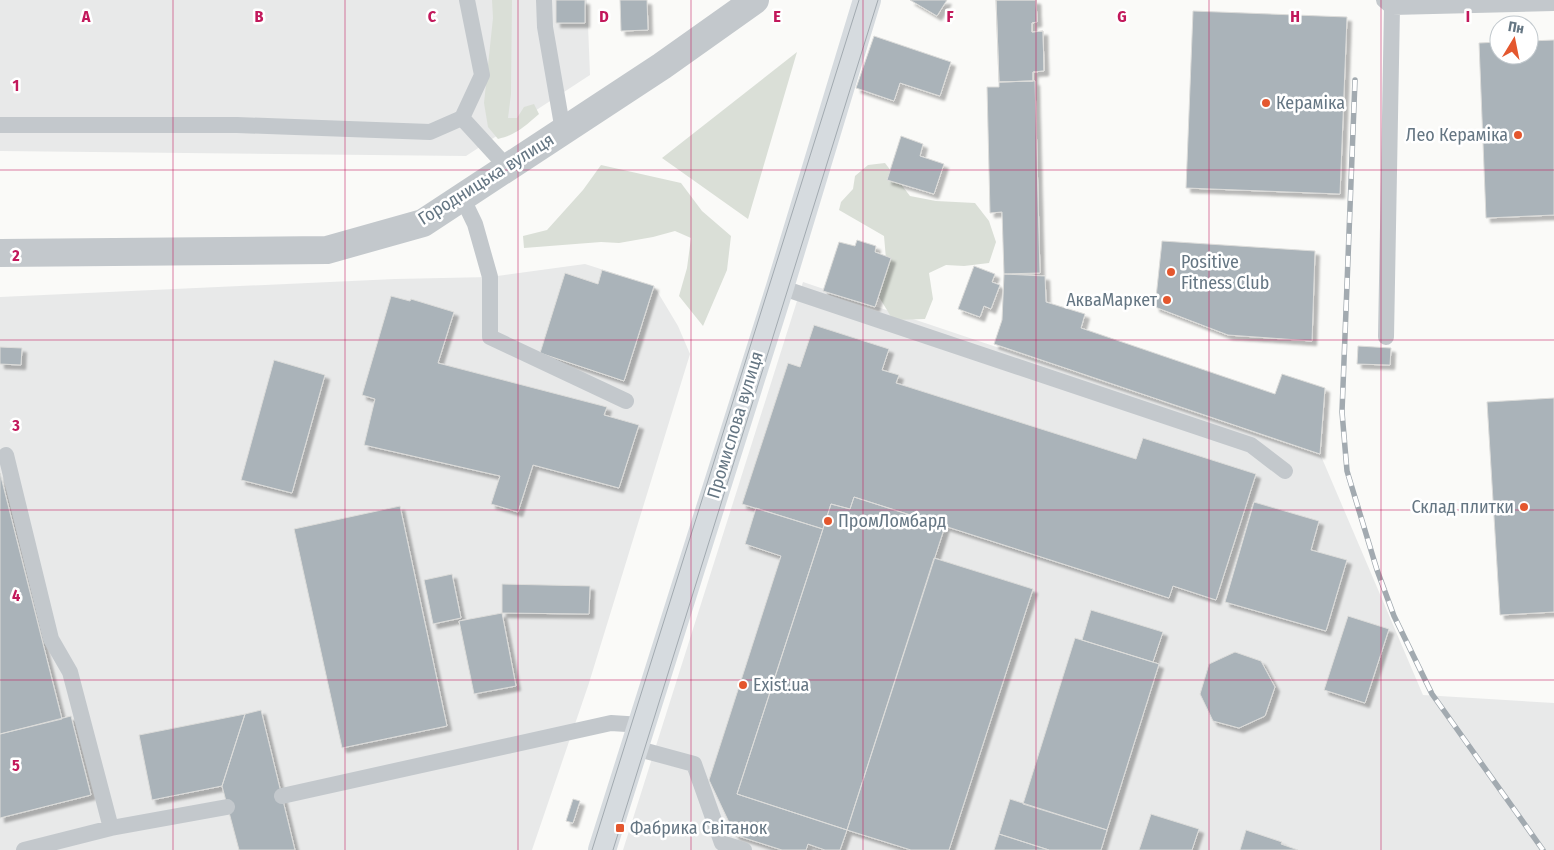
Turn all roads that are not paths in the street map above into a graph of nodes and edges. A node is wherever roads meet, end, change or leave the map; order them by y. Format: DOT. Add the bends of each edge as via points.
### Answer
graph roads {
  1 [pos="467,0"];
  2 [pos="544,0"];
  3 [pos="755,0"];
  4 [pos="867,0"];
  5 [pos="1388,3"];
  6 [pos="1456,3"];
  7 [pos="1554,3"];
  8 [pos="462,118"];
  9 [pos="0,125"];
  10 [pos="563,130"];
  11 [pos="508,167"];
  12 [pos="462,197"];
  13 [pos="0,253"];
  14 [pos="780,287"];
  15 [pos="1386,338"];
  16 [pos="626,401"];
  17 [pos="6,455"];
  18 [pos="1285,471"];
  19 [pos="638,737"];
  20 [pos="282,796"];
  21 [pos="227,807"];
  22 [pos="110,828"];
  23 [pos="24,850"];
  24 [pos="602,850"];
  25 [pos="744,850"];
  1 -- 8 [label="lane" via="482,75"];
  2 -- 10 [label="lane" via="545,28"];
  3 -- 10 [label="street, Городницька вулиця" via="662,66"];
  4 -- 14 [label="main road, Промислова вулиця"];
  5 -- 6 [label="lane"];
  5 -- 15 [label="lane"];
  6 -- 7 [label="lane"];
  8 -- 9 [label="lane" via="430,132 237,125"];
  8 -- 11 [label="lane"];
  10 -- 11 [label="street, Городницька вулиця"];
  11 -- 12 [label="street, Городницька вулиця"];
  12 -- 13 [label="street, Городницька вулиця" via="423,223 327,250"];
  12 -- 16 [label="lane" via="490,277 490,338"];
  14 -- 18 [label="lane" via="1250,445"];
  14 -- 19 [label="main road, Промислова вулиця"];
  17 -- 22 [label="lane" via="51,639 70,672"];
  19 -- 20 [label="lane" via="611,723"];
  19 -- 24 [label="main road, Промислова вулиця"];
  19 -- 25 [label="lane" via="694,764 722,843"];
  21 -- 22 [label="lane"];
  22 -- 23 [label="lane"];
}
